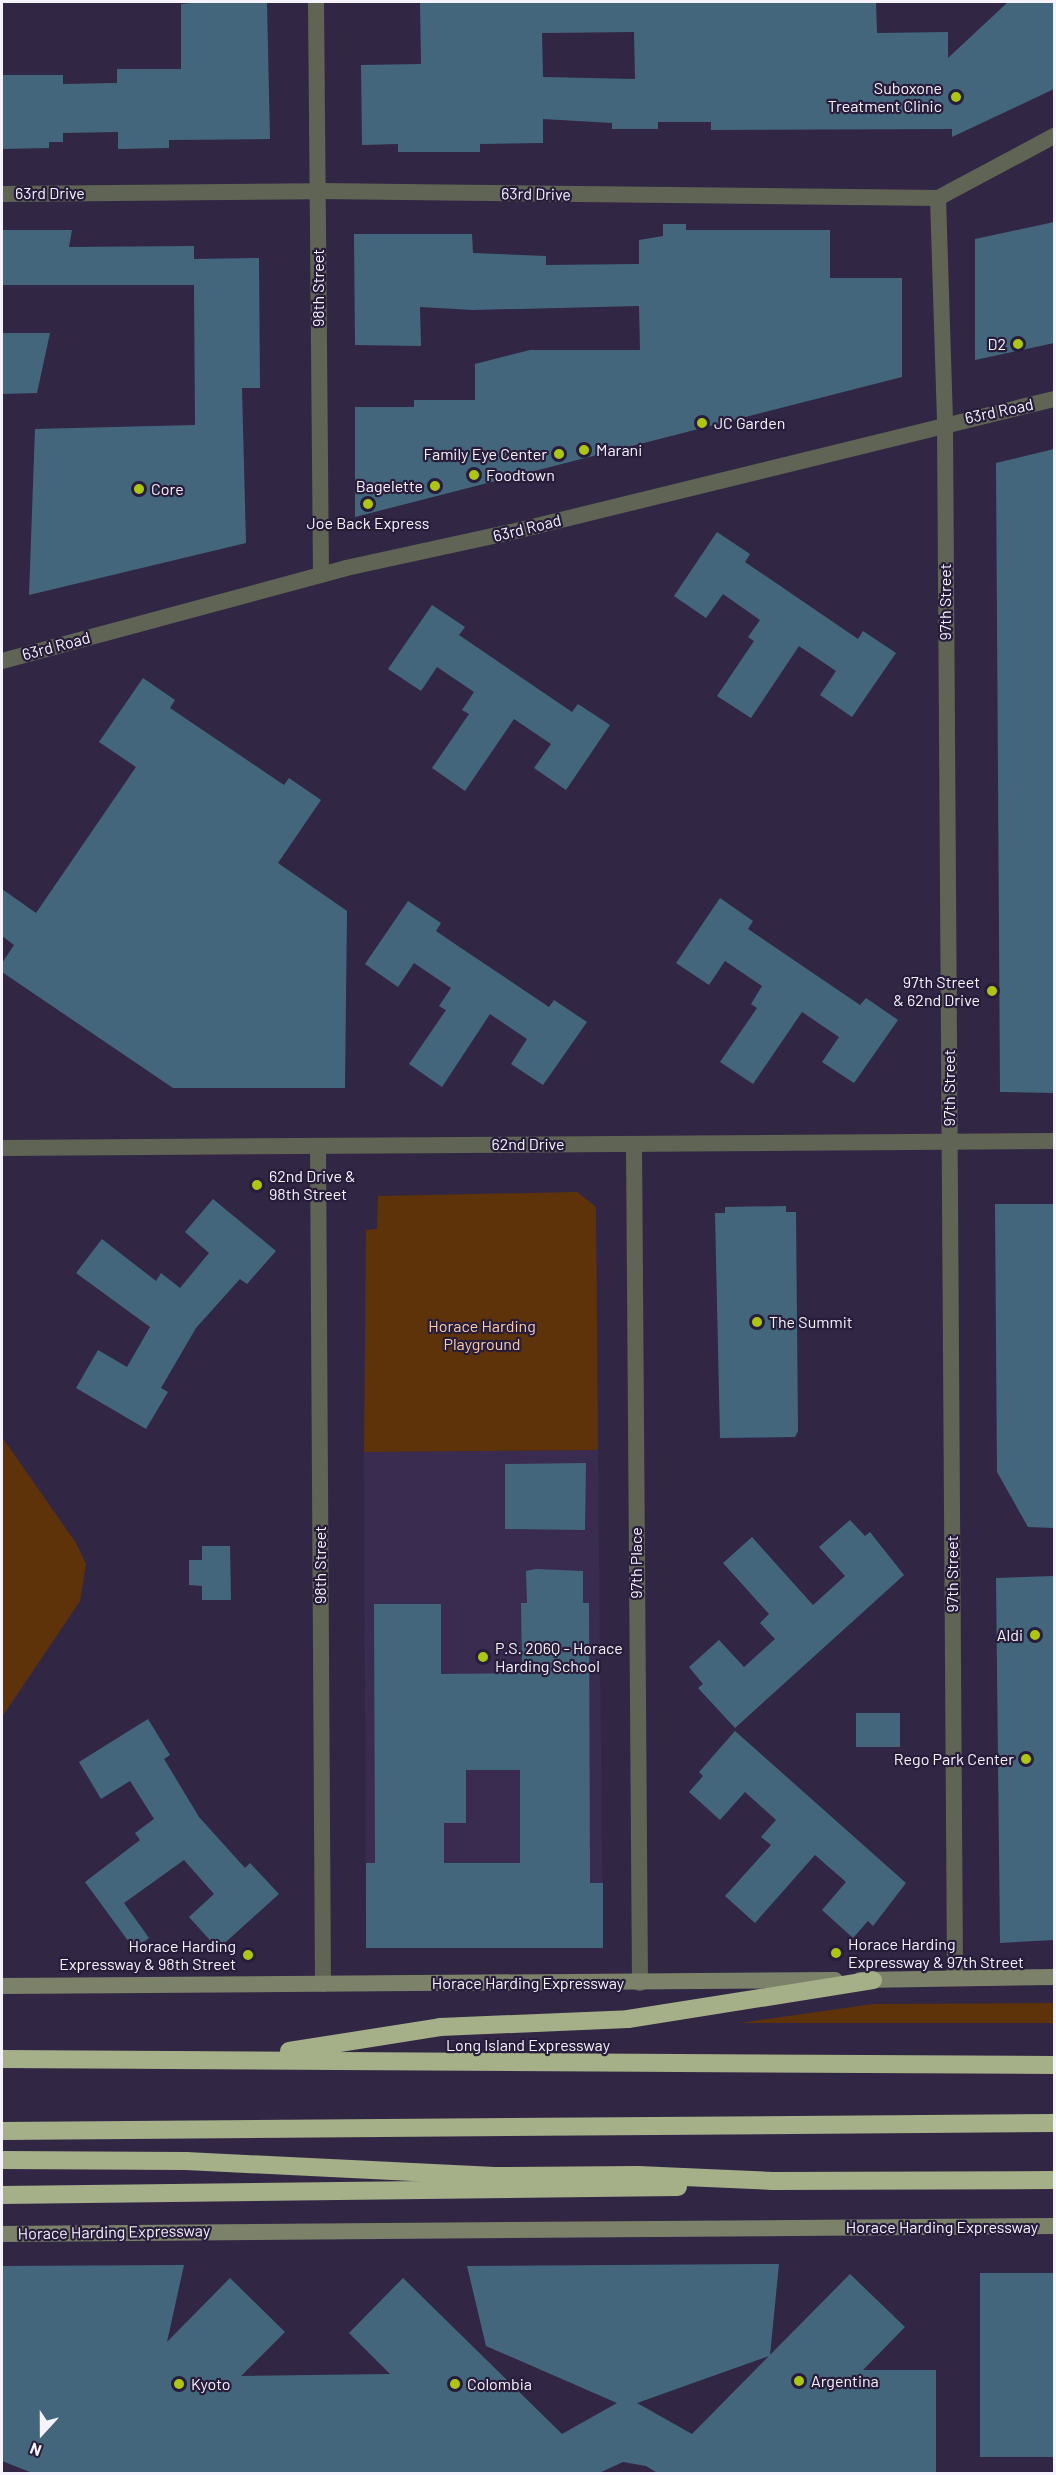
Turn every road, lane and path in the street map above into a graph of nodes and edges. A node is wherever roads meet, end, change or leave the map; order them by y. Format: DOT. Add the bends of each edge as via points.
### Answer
graph roads {
  1 [pos="316,2"];
  2 [pos="1054,136"];
  3 [pos="318,191"];
  4 [pos="2,194"];
  5 [pos="938,198"];
  6 [pos="1054,399"];
  7 [pos="945,423"];
  8 [pos="321,575"];
  9 [pos="2,661"];
  10 [pos="1054,1141"];
  11 [pos="949,1142"];
  12 [pos="634,1144"];
  13 [pos="318,1146"];
  14 [pos="2,1148"];
  15 [pos="1054,1977"];
  16 [pos="955,1978"];
  17 [pos="873,1980"];
  18 [pos="640,1983"];
  19 [pos="323,1984"];
  20 [pos="2,1986"];
  21 [pos="247,2058"];
  22 [pos="2,2059"];
  23 [pos="1054,2065"];
  24 [pos="1054,2123"];
  25 [pos="2,2131"];
  26 [pos="2,2160"];
  27 [pos="1054,2180"];
  28 [pos="773,2181"];
  29 [pos="2,2195"];
  30 [pos="1054,2226"];
  31 [pos="2,2234"];
  1 -- 3 [label="street, 98th Street"];
  2 -- 5 [label="street, 63rd Drive"];
  3 -- 4 [label="street, 63rd Drive"];
  3 -- 5 [label="street, 63rd Drive"];
  3 -- 8 [label="street, 98th Street"];
  5 -- 7 [label="street, 97th Street"];
  6 -- 7 [label="street, 63rd Road"];
  7 -- 8 [label="street, 63rd Road" via="520,530"];
  7 -- 11 [label="street, 97th Street"];
  8 -- 9 [label="street, 63rd Road"];
  10 -- 11 [label="street, 62nd Drive"];
  11 -- 12 [label="street, 62nd Drive"];
  11 -- 16 [label="street, 97th Street"];
  12 -- 13 [label="street, 62nd Drive"];
  12 -- 18 [label="street, 97th Place"];
  13 -- 14 [label="street, 62nd Drive"];
  13 -- 19 [label="street, 98th Street"];
  15 -- 16 [label="main road, Horace Harding Expressway"];
  16 -- 17 [label="main road, Horace Harding Expressway"];
  17 -- 18 [label="main road, Horace Harding Expressway"];
  17 -- 21 [label="highway" via="628,2019 440,2027"];
  18 -- 19 [label="main road, Horace Harding Expressway"];
  19 -- 20 [label="main road, Horace Harding Expressway"];
  21 -- 22 [label="highway, Long Island Expressway"];
  21 -- 23 [label="highway, Long Island Expressway" via="439,2064"];
  24 -- 25 [label="highway"];
  26 -- 28 [label="highway" via="175,2161 424,2174"];
  27 -- 28 [label="highway"];
  28 -- 29 [label="highway" via="640,2189"];
  30 -- 31 [label="main road, Horace Harding Expressway"];
}
